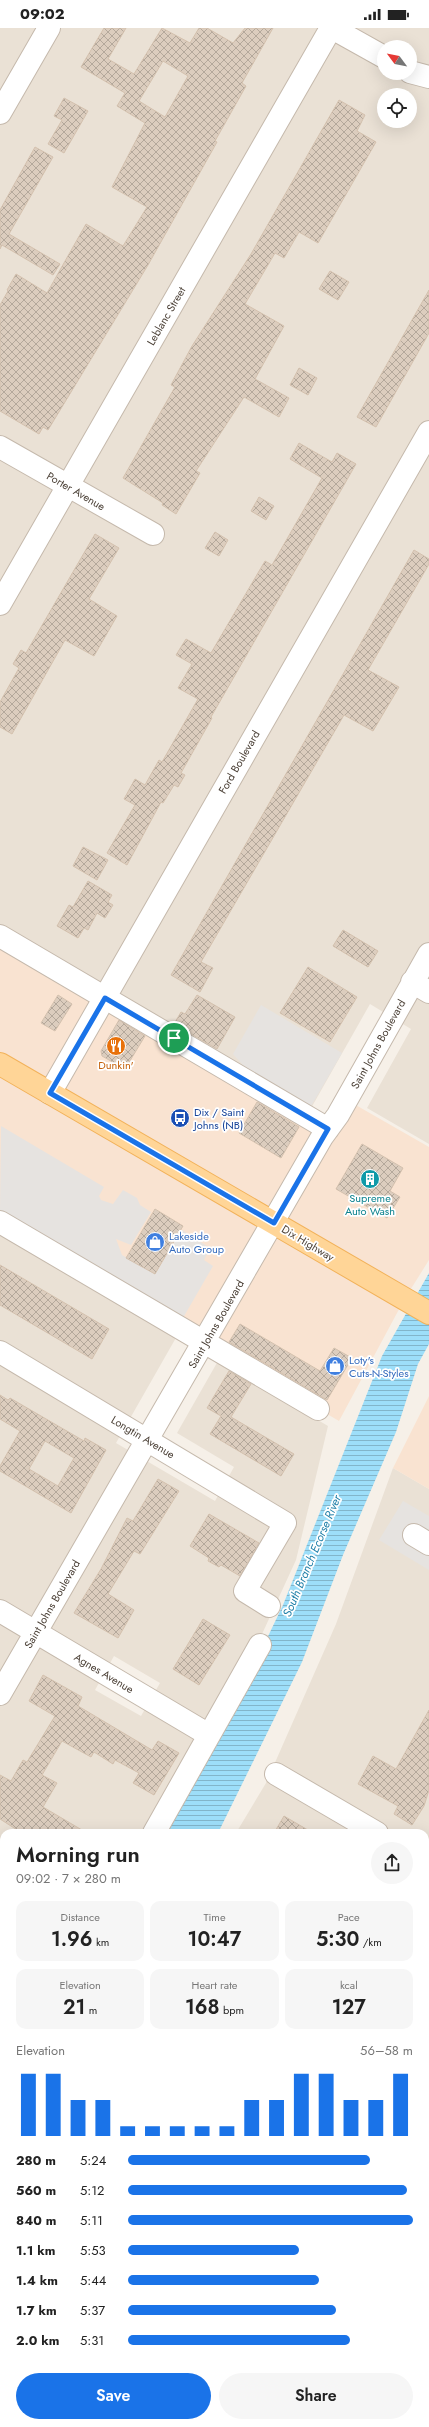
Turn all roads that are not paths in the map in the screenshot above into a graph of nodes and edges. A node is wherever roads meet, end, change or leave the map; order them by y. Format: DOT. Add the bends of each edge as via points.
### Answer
graph roads {
  1 [pos="49,28"];
  2 [pos="331,28"];
  3 [pos="377,53"];
  4 [pos="417,74"];
  5 [pos="429,77"];
  6 [pos="0,113"];
  7 [pos="429,432"];
  8 [pos="0,447"];
  9 [pos="68,486"];
  10 [pos="153,534"];
  11 [pos="0,604"];
  12 [pos="0,936"];
  13 [pos="429,954"];
  14 [pos="421,987"];
  15 [pos="105,998"];
  16 [pos="1,1066"];
  17 [pos="50,1093"];
  18 [pos="328,1129"];
  19 [pos="0,1222"];
  20 [pos="274,1223"];
  21 [pos="429,1313"];
  22 [pos="205,1343"];
  23 [pos="0,1352"];
  24 [pos="318,1409"];
  25 [pos="149,1440"];
  26 [pos="269,1606"];
  27 [pos="0,1611"];
  28 [pos="36,1632"];
  29 [pos="260,1645"];
  30 [pos="0,1694"];
  31 [pos="209,1735"];
  32 [pos="276,1774"];
  33 [pos="156,1829"];
  34 [pos="370,1829"];
  1 -- 6 [label="street"];
  2 -- 3 [label="street"];
  2 -- 9 [label="street, Leblanc Street"];
  4 -- 5 [label="street"];
  7 -- 15 [label="street, Ford Boulevard"];
  8 -- 9 [label="street, Porter Avenue"];
  9 -- 10 [label="street, Porter Avenue"];
  9 -- 11 [label="street, Leblanc Street"];
  12 -- 15 [label="street"];
  13 -- 14 [label="street, Saint Johns Boulevard"];
  14 -- 18 [label="street, Saint Johns Boulevard"];
  15 -- 17 [label="street, Ford Boulevard"];
  15 -- 18 [label="street"];
  16 -- 17 [label="main road, Dix Highway"];
  17 -- 20 [label="main road, Dix Highway"];
  18 -- 20 [label="street, Saint Johns Boulevard"];
  19 -- 22 [label="street"];
  20 -- 21 [label="main road, Dix Highway"];
  20 -- 22 [label="street, Saint Johns Boulevard"];
  22 -- 24 [label="street"];
  22 -- 25 [label="street, Saint Johns Boulevard"];
  23 -- 25 [label="street, Longtin Avenue"];
  25 -- 26 [label="street, Longtin Avenue" via="285,1523 245,1591"];
  25 -- 28 [label="street, Saint Johns Boulevard"];
  27 -- 28 [label="street, Agnes Avenue"];
  28 -- 30 [label="street, Saint Johns Boulevard"];
  28 -- 31 [label="street, Agnes Avenue"];
  29 -- 31 [label="street"];
  31 -- 33 [label="street"];
  32 -- 34 [label="street"];
}
